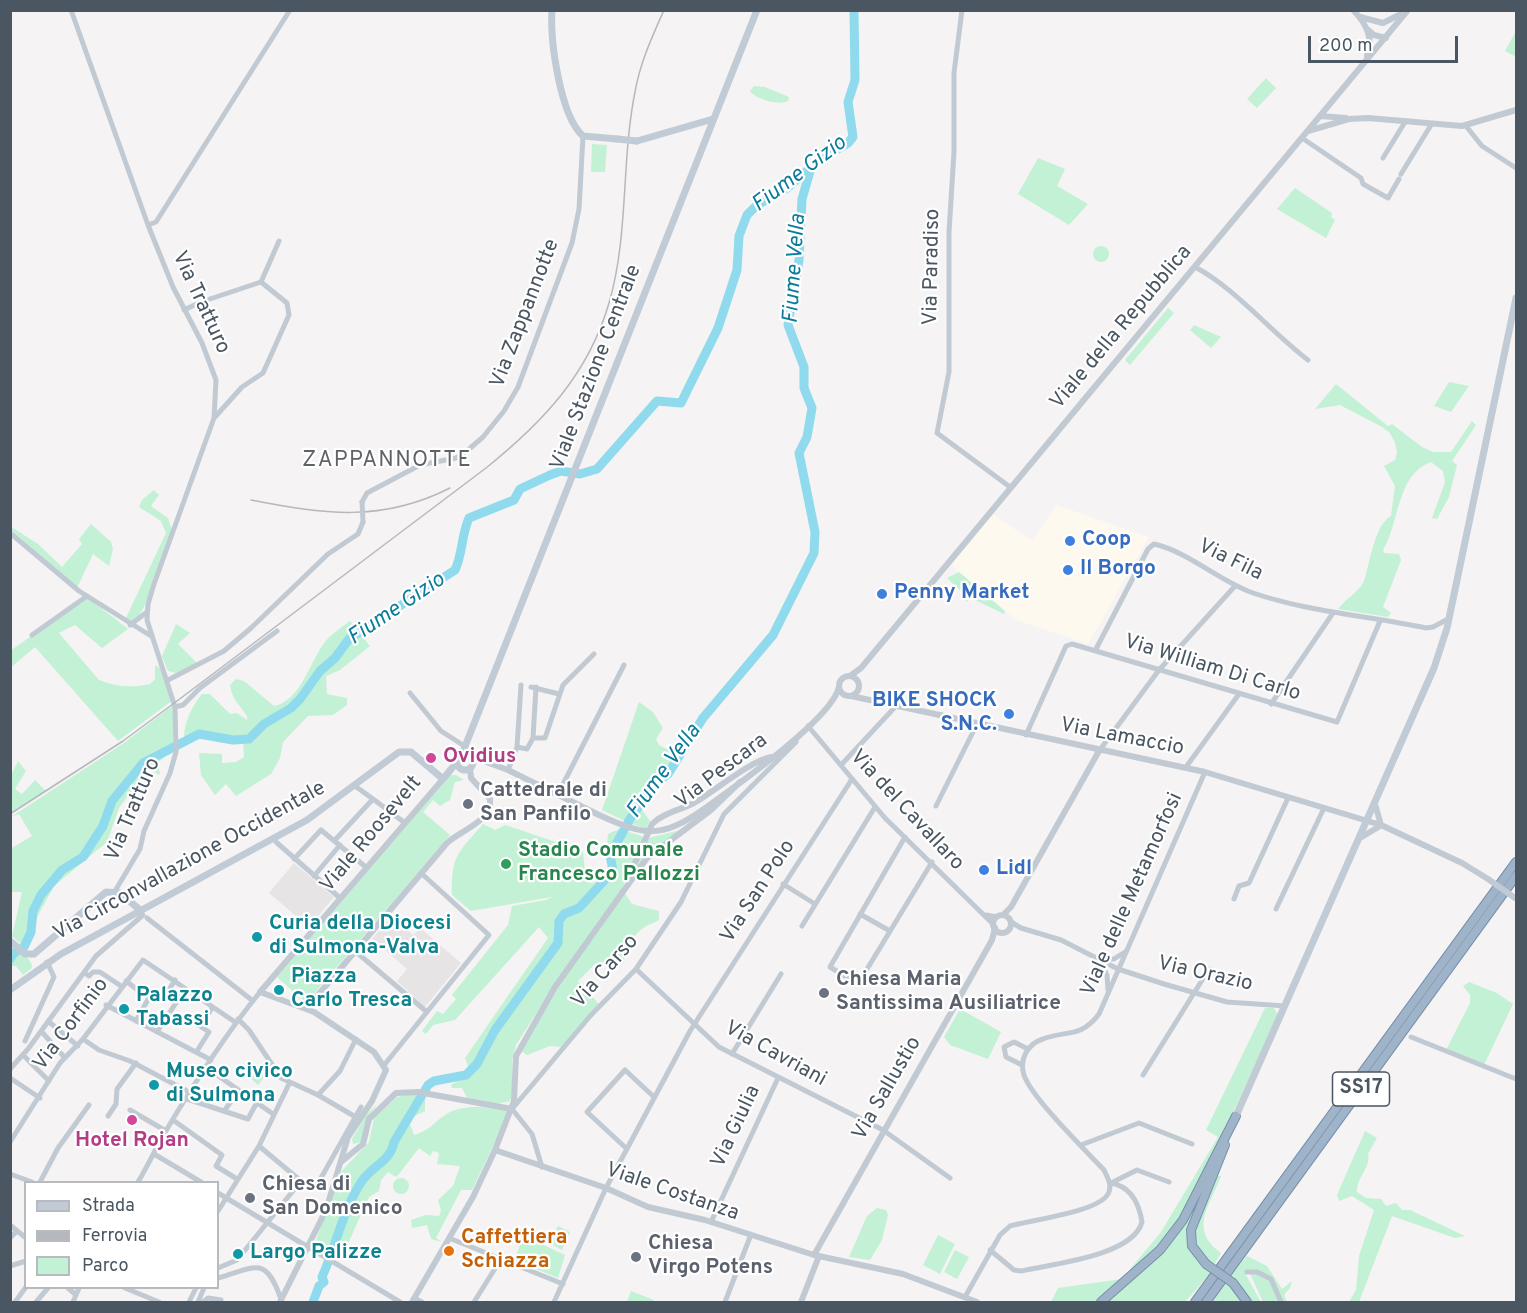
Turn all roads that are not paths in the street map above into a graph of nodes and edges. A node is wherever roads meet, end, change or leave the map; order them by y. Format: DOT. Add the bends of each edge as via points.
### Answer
graph roads {
  1 [pos="71,10"];
  2 [pos="290,10"];
  3 [pos="552,10"];
  4 [pos="757,10"];
  5 [pos="962,10"];
  6 [pos="1353,10"];
  7 [pos="1408,10"];
  8 [pos="1359,16"];
  9 [pos="1375,22"];
  10 [pos="1367,29"];
  11 [pos="1386,38"];
  12 [pos="1362,65"];
  13 [pos="1333,100"];
  14 [pos="1516,112"];
  15 [pos="1320,116"];
  16 [pos="1338,117"];
  17 [pos="713,119"];
  18 [pos="1349,119"];
  19 [pos="1405,122"];
  20 [pos="1332,123"];
  21 [pos="1431,125"];
  22 [pos="1466,126"];
  23 [pos="1308,131"];
  24 [pos="583,136"];
  25 [pos="1302,138"];
  26 [pos="1383,158"];
  27 [pos="1516,168"];
  28 [pos="148,225"];
  29 [pos="279,241"];
  30 [pos="1195,267"];
  31 [pos="261,282"];
  32 [pos="1516,298"];
  33 [pos="184,310"];
  34 [pos="1308,360"];
  35 [pos="216,397"];
  36 [pos="224,405"];
  37 [pos="214,418"];
  38 [pos="1010,487"];
  39 [pos="10,533"];
  40 [pos="1234,586"];
  41 [pos="87,596"];
  42 [pos="147,612"];
  43 [pos="1333,613"];
  44 [pos="1448,619"];
  45 [pos="1380,621"];
  46 [pos="130,625"];
  47 [pos="277,631"];
  48 [pos="32,635"];
  49 [pos="151,636"];
  50 [pos="1095,651"];
  51 [pos="594,654"];
  52 [pos="624,665"];
  53 [pos="861,668"];
  54 [pos="1159,670"];
  55 [pos="850,676"];
  56 [pos="168,680"];
  57 [pos="859,684"];
  58 [pos="520,685"];
  59 [pos="839,687"];
  60 [pos="410,693"];
  61 [pos="559,694"];
  62 [pos="1239,694"];
  63 [pos="849,696"];
  64 [pos="867,698"];
  65 [pos="834,701"];
  66 [pos="1271,704"];
  67 [pos="896,706"];
  68 [pos="176,707"];
  69 [pos="977,724"];
  70 [pos="808,726"];
  71 [pos="1026,735"];
  72 [pos="796,736"];
  73 [pos="533,738"];
  74 [pos="470,739"];
  75 [pos="466,747"];
  76 [pos="517,747"];
  77 [pos="1099,751"];
  78 [pos="771,757"];
  79 [pos="469,759"];
  80 [pos="459,765"];
  81 [pos="841,765"];
  82 [pos="1186,767"];
  83 [pos="508,770"];
  84 [pos="1204,772"];
  85 [pos="445,776"];
  86 [pos="852,779"];
  87 [pos="740,782"];
  88 [pos="355,786"];
  89 [pos="558,794"];
  90 [pos="1288,798"];
  91 [pos="373,799"];
  92 [pos="1375,804"];
  93 [pos="936,806"];
  94 [pos="875,807"];
  95 [pos="1324,808"];
  96 [pos="1368,821"];
  97 [pos="405,823"];
  98 [pos="1381,825"];
  99 [pos="905,837"];
  100 [pos="1360,838"];
  101 [pos="276,842"];
  102 [pos="338,842"];
  103 [pos="294,858"];
  104 [pos="932,862"];
  105 [pos="1516,862"];
  106 [pos="367,868"];
  107 [pos="421,873"];
  108 [pos="314,876"];
  109 [pos="1516,876"];
  110 [pos="783,884"];
  111 [pos="625,889"];
  112 [pos="115,891"];
  113 [pos="340,898"];
  114 [pos="1234,899"];
  115 [pos="1516,899"];
  116 [pos="815,904"];
  117 [pos="1011,907"];
  118 [pos="1276,909"];
  119 [pos="860,914"];
  120 [pos="985,914"];
  121 [pos="144,915"];
  122 [pos="1000,916"];
  123 [pos="1010,921"];
  124 [pos="802,926"];
  125 [pos="994,927"];
  126 [pos="1021,928"];
  127 [pos="890,931"];
  128 [pos="1006,932"];
  129 [pos="992,940"];
  130 [pos="10,941"];
  131 [pos="355,951"];
  132 [pos="1126,951"];
  133 [pos="1101,961"];
  134 [pos="47,962"];
  135 [pos="636,969"];
  136 [pos="1118,969"];
  137 [pos="85,973"];
  138 [pos="781,974"];
  139 [pos="1231,978"];
  140 [pos="175,980"];
  141 [pos="126,981"];
  142 [pos="121,987"];
  143 [pos="185,989"];
  144 [pos="10,990"];
  145 [pos="260,993"];
  146 [pos="1192,993"];
  147 [pos="151,994"];
  148 [pos="1107,996"];
  149 [pos="253,1001"];
  150 [pos="106,1005"];
  151 [pos="1285,1006"];
  152 [pos="212,1008"];
  153 [pos="307,1008"];
  154 [pos="427,1012"];
  155 [pos="48,1021"];
  156 [pos="136,1021"];
  157 [pos="237,1021"];
  158 [pos="694,1024"];
  159 [pos="41,1031"];
  160 [pos="157,1032"];
  161 [pos="1411,1037"];
  162 [pos="83,1039"];
  163 [pos="356,1039"];
  164 [pos="28,1044"];
  165 [pos="78,1046"];
  166 [pos="1028,1049"];
  167 [pos="197,1052"];
  168 [pos="732,1054"];
  169 [pos="23,1055"];
  170 [pos="65,1058"];
  171 [pos="211,1059"];
  172 [pos="136,1063"];
  173 [pos="385,1064"];
  174 [pos="1022,1065"];
  175 [pos="207,1068"];
  176 [pos="10,1069"];
  177 [pos="1143,1075"];
  178 [pos="10,1078"];
  179 [pos="778,1078"];
  180 [pos="1516,1080"];
  181 [pos="49,1081"];
  182 [pos="289,1084"];
  183 [pos="238,1091"];
  184 [pos="318,1095"];
  185 [pos="189,1096"];
  186 [pos="654,1097"];
  187 [pos="40,1098"];
  188 [pos="256,1104"];
  189 [pos="89,1105"];
  190 [pos="361,1107"];
  191 [pos="512,1108"];
  192 [pos="130,1110"];
  193 [pos="225,1110"];
  194 [pos="273,1114"];
  195 [pos="108,1116"];
  196 [pos="354,1116"];
  197 [pos="1236,1116"];
  198 [pos="172,1120"];
  199 [pos="883,1130"];
  200 [pos="166,1131"];
  201 [pos="11,1141"];
  202 [pos="1192,1144"];
  203 [pos="1081,1145"];
  204 [pos="259,1146"];
  205 [pos="341,1147"];
  206 [pos="358,1148"];
  207 [pos="627,1149"];
  208 [pos="495,1150"];
  209 [pos="154,1154"];
  210 [pos="339,1165"];
  211 [pos="542,1167"];
  212 [pos="10,1174"];
  213 [pos="950,1178"];
  214 [pos="237,1179"];
  215 [pos="192,1180"];
  216 [pos="29,1181"];
  217 [pos="41,1181"];
  218 [pos="139,1181"];
  219 [pos="304,1181"];
  220 [pos="1170,1182"];
  221 [pos="1110,1184"];
  222 [pos="606,1188"];
  223 [pos="219,1194"];
  224 [pos="225,1197"];
  225 [pos="219,1209"];
  226 [pos="270,1222"];
  227 [pos="711,1222"];
  228 [pos="10,1225"];
  229 [pos="17,1231"];
  230 [pos="24,1236"];
  231 [pos="750,1237"];
  232 [pos="10,1238"];
  233 [pos="449,1238"];
  234 [pos="990,1250"];
  235 [pos="816,1255"];
  236 [pos="501,1259"];
  237 [pos="1222,1264"];
  238 [pos="219,1268"];
  239 [pos="1247,1272"];
  240 [pos="219,1278"];
  241 [pos="563,1284"];
  242 [pos="24,1289"];
  243 [pos="46,1289"];
  244 [pos="70,1289"];
  245 [pos="78,1289"];
  246 [pos="130,1289"];
  247 [pos="76,1295"];
  248 [pos="965,1297"];
  249 [pos="221,1300"];
  250 [pos="413,1300"];
  251 [pos="14,1301"];
  252 [pos="280,1301"];
  253 [pos="36,1302"];
  254 [pos="73,1302"];
  255 [pos="159,1302"];
  256 [pos="203,1302"];
  257 [pos="400,1302"];
  258 [pos="422,1302"];
  259 [pos="474,1302"];
  260 [pos="554,1302"];
  261 [pos="725,1302"];
  262 [pos="801,1302"];
  263 [pos="977,1302"];
  264 [pos="1101,1302"];
  265 [pos="1189,1302"];
  266 [pos="1195,1302"];
  267 [pos="1206,1302"];
  268 [pos="1247,1302"];
  269 [pos="1281,1302"];
  1 -- 28 [label="street, Via Tratturo"];
  2 -- 28 [label="street" via="156,222"];
  3 -- 24 [label="main road" via="552,47 569,117"];
  4 -- 17 [label="main road, Viale Stazione Centrale"];
  5 -- 38 [label="street, Via Paradiso" via="954,73 949,372 937,433"];
  6 -- 8 [label="street"];
  7 -- 9 [label="street" via="1393,20"];
  7 -- 11 [label="street, Viale della Repubblica"];
  8 -- 9 [label="street"];
  8 -- 10 [label="street"];
  9 -- 11 [label="street"];
  10 -- 11 [label="street"];
  10 -- 12 [label="street" via="1370,49"];
  11 -- 12 [label="street, Viale della Repubblica"];
  12 -- 13 [label="street, Viale della Repubblica"];
  13 -- 15 [label="street, Viale della Repubblica"];
  13 -- 16 [label="street"];
  14 -- 22 [label="street"];
  15 -- 16 [label="street"];
  15 -- 20 [label="street" via="1324,122"];
  15 -- 23 [label="street, Viale della Repubblica"];
  16 -- 18 [label="street"];
  17 -- 24 [label="main road, bridge" via="637,141"];
  17 -- 74 [label="main road, Viale Stazione Centrale"];
  18 -- 19 [label="street"];
  18 -- 20 [label="street"];
  19 -- 21 [label="street"];
  19 -- 26 [label="street"];
  20 -- 23 [label="street"];
  21 -- 22 [label="street"];
  21 -- 25 [label="street" via="1388,198"];
  22 -- 27 [label="street" via="1482,146"];
  23 -- 25 [label="street, Viale della Repubblica"];
  24 -- 56 [label="street, Via Zappannotte, bridge" via="579,209 572,243 525,371 483,437 456,458 420,465 367,493 358,534 328,554 233,644"];
  25 -- 30 [label="street, Viale della Repubblica"];
  28 -- 33 [label="street, Via Tratturo"];
  29 -- 31 [label="street"];
  30 -- 34 [label="street" via="1227,288"];
  30 -- 38 [label="street, Viale della Repubblica"];
  31 -- 33 [label="street"];
  31 -- 36 [label="street" via="287,303 289,315 263,373"];
  32 -- 44 [label="main road"];
  33 -- 35 [label="street, Via Tratturo" via="210,362"];
  35 -- 36 [label="street"];
  35 -- 37 [label="street, Via Tratturo"];
  36 -- 37 [label="street"];
  37 -- 42 [label="street, Via Tratturo"];
  38 -- 53 [label="street, Viale della Repubblica"];
  39 -- 41 [label="street"];
  40 -- 43 [label="street, Via Fila"];
  40 -- 50 [label="street, Via Fila" via="1154,544"];
  40 -- 54 [label="street"];
  41 -- 46 [label="street"];
  41 -- 48 [label="street"];
  42 -- 46 [label="street"];
  42 -- 49 [label="street, Via Tratturo"];
  43 -- 45 [label="street, Via Fila"];
  43 -- 66 [label="street"];
  44 -- 45 [label="street, Via Fila" via="1425,628"];
  44 -- 92 [label="main road" via="1434,668"];
  45 -- 66 [label="street, Via William Di Carlo" via="1337,723"];
  46 -- 49 [label="street"];
  47 -- 68 [label="street"];
  49 -- 56 [label="street, Via Tratturo"];
  50 -- 54 [label="street, Via William Di Carlo"];
  50 -- 71 [label="street, Via William Di Carlo" via="1066,646"];
  51 -- 61 [label="street" via="566,681"];
  52 -- 89 [label="street"];
  53 -- 55 [label="street, Viale della Repubblica"];
  53 -- 57 [label="street, Viale della Repubblica"];
  54 -- 62 [label="street, Via William Di Carlo"];
  54 -- 77 [label="street"];
  55 -- 57 [label="street"];
  55 -- 59 [label="street, Viale della Repubblica" via="842,679"];
  56 -- 68 [label="street, Via Tratturo"];
  57 -- 63 [label="street"];
  57 -- 64 [label="street"];
  58 -- 76 [label="street"];
  59 -- 63 [label="street"];
  59 -- 65 [label="street, Via Pescara"];
  60 -- 75 [label="street" via="441,731"];
  61 -- 73 [label="street" via="545,738"];
  61 -- 73 [label="street" via="533,687"];
  62 -- 66 [label="street, Via William Di Carlo"];
  62 -- 82 [label="street"];
  63 -- 64 [label="street, Via Lamaccio"];
  63 -- 65 [label="street, Via Pescara"];
  64 -- 67 [label="street, Via Lamaccio"];
  65 -- 70 [label="street, Via Pescara"];
  67 -- 69 [label="street, Via Lamaccio"];
  67 -- 81 [label="street"];
  68 -- 112 [label="street, Via Tratturo" via="176,744 170,773 140,849"];
  69 -- 71 [label="street, Via Lamaccio"];
  69 -- 93 [label="street"];
  70 -- 72 [label="street, Via Pescara"];
  70 -- 81 [label="street, Via del Cavallaro"];
  71 -- 77 [label="street, Via Lamaccio"];
  72 -- 78 [label="street, Via Pescara"];
  72 -- 135 [label="street, Via Carso" via="796,742 724,814 681,902"];
  73 -- 76 [label="street" via="527,749"];
  74 -- 75 [label="main road, Viale Stazione Centrale"];
  74 -- 79 [label="main road, Viale Stazione Centrale"];
  75 -- 79 [label="main road, Viale Stazione Centrale"];
  76 -- 83 [label="street"];
  77 -- 82 [label="street, Via Lamaccio"];
  77 -- 117 [label="street"];
  78 -- 87 [label="street, Via Pescara"];
  78 -- 111 [label="street" via="692,804 657,819"];
  79 -- 80 [label="main road, Viale Roosevelt"];
  79 -- 80 [label="main road"];
  79 -- 83 [label="street, Via Pescara" via="486,760"];
  79 -- 107 [label="street" via="471,778 489,797 491,805 468,830 451,839"];
  80 -- 85 [label="main road, Viale Roosevelt"];
  81 -- 86 [label="street, Via del Cavallaro"];
  82 -- 84 [label="street, Via Lamaccio"];
  83 -- 89 [label="street, Via Pescara"];
  84 -- 90 [label="street, Via Lamaccio"];
  84 -- 132 [label="street, Viale delle Metamorfosi"];
  85 -- 88 [label="main road, Via Circonvallazione Occidentale" via="404,750"];
  85 -- 97 [label="street, Viale Roosevelt"];
  86 -- 94 [label="street, Via del Cavallaro"];
  86 -- 110 [label="street, Via San Polo"];
  87 -- 89 [label="street, Via Pescara, bridge" via="674,827 652,833 634,830"];
  87 -- 111 [label="street" via="711,810 653,852"];
  88 -- 91 [label="street"];
  88 -- 121 [label="main road, Via Circonvallazione Occidentale" via="307,820"];
  90 -- 95 [label="street, Via Lamaccio"];
  90 -- 114 [label="street" via="1248,883 1239,886"];
  91 -- 97 [label="street"];
  91 -- 102 [label="street"];
  92 -- 96 [label="main road"];
  92 -- 98 [label="street"];
  94 -- 99 [label="street, Via del Cavallaro"];
  94 -- 116 [label="street"];
  95 -- 96 [label="street, Via Lamaccio"];
  95 -- 118 [label="street"];
  96 -- 98 [label="street, Via Lamaccio"];
  96 -- 100 [label="main road"];
  97 -- 106 [label="street, Viale Roosevelt"];
  98 -- 100 [label="street"];
  98 -- 115 [label="street, Via Lamaccio, bridge" via="1462,862"];
  99 -- 104 [label="street, Via del Cavallaro"];
  99 -- 119 [label="street"];
  100 -- 151 [label="main road"];
  101 -- 103 [label="street"];
  102 -- 103 [label="street" via="320,830"];
  102 -- 106 [label="street"];
  102 -- 108 [label="street"];
  103 -- 108 [label="street"];
  104 -- 120 [label="street, Via del Cavallaro"];
  104 -- 127 [label="street"];
  105 -- 237 [label="highway, SS17"];
  106 -- 113 [label="street, Viale Roosevelt"];
  107 -- 131 [label="street"];
  107 -- 154 [label="street" via="489,935"];
  108 -- 113 [label="street"];
  109 -- 267 [label="highway, SS17"];
  110 -- 116 [label="street"];
  110 -- 158 [label="street, Via San Polo"];
  111 -- 191 [label="street" via="565,972 520,1045 514,1065"];
  112 -- 121 [label="main road"];
  112 -- 130 [label="main road" via="104,894 38,951 29,955"];
  113 -- 145 [label="street, Viale Roosevelt"];
  116 -- 124 [label="street"];
  117 -- 122 [label="street"];
  117 -- 123 [label="street"];
  119 -- 127 [label="street"];
  119 -- 127 [label="street" via="830,967 858,984"];
  120 -- 122 [label="street, Via del Cavallaro"];
  120 -- 125 [label="street, Via del Cavallaro"];
  121 -- 134 [label="main road, Via Circonvallazione Occidentale"];
  121 -- 137 [label="street" via="96,956"];
  121 -- 149 [label="street"];
  122 -- 123 [label="street"];
  122 -- 125 [label="street, Via Sallustio"];
  123 -- 126 [label="street, Via Orazio"];
  123 -- 128 [label="street"];
  125 -- 128 [label="street"];
  125 -- 129 [label="street, Via Sallustio"];
  126 -- 128 [label="street, Via Orazio"];
  126 -- 133 [label="street, Via Orazio" via="1061,940"];
  128 -- 129 [label="street, Via Sallustio"];
  129 -- 199 [label="street, Via Sallustio"];
  131 -- 153 [label="street"];
  131 -- 154 [label="street"];
  132 -- 133 [label="street"];
  132 -- 136 [label="street, Viale delle Metamorfosi"];
  133 -- 136 [label="street, Via Orazio"];
  133 -- 148 [label="street" via="1108,982"];
  134 -- 144 [label="main road, Via Circonvallazione Occidentale"];
  134 -- 164 [label="street" via="54,977"];
  135 -- 158 [label="street, Via Cavriani"];
  135 -- 191 [label="street, Via Carso"];
  136 -- 146 [label="street, Via Orazio"];
  136 -- 148 [label="street, Viale delle Metamorfosi"];
  137 -- 142 [label="street" via="89,976 100,972"];
  137 -- 155 [label="street"];
  138 -- 168 [label="street"];
  139 -- 146 [label="street" via="1209,969"];
  140 -- 141 [label="street, Via Corfinio" via="143,960"];
  140 -- 143 [label="street"];
  140 -- 147 [label="street" via="165,996"];
  141 -- 142 [label="street, Via Corfinio"];
  141 -- 147 [label="street"];
  142 -- 150 [label="street, Via Corfinio"];
  143 -- 152 [label="street"];
  143 -- 160 [label="street"];
  145 -- 149 [label="street, Viale Roosevelt"];
  145 -- 153 [label="street"];
  146 -- 151 [label="street, Via Orazio" via="1236,1003"];
  146 -- 177 [label="street"];
  147 -- 156 [label="street"];
  148 -- 166 [label="street, Viale delle Metamorfosi" via="1099,1014 1085,1029 1041,1040"];
  149 -- 157 [label="street, Viale Roosevelt"];
  150 -- 156 [label="street"];
  150 -- 162 [label="street, Via Corfinio"];
  151 -- 197 [label="main road"];
  152 -- 157 [label="street"];
  152 -- 167 [label="street" via="200,1026 209,1032"];
  153 -- 163 [label="street"];
  154 -- 173 [label="street"];
  155 -- 159 [label="street"];
  155 -- 165 [label="street"];
  156 -- 160 [label="street"];
  157 -- 171 [label="street, Viale Roosevelt"];
  157 -- 182 [label="street" via="249,1030"];
  158 -- 168 [label="street, Via Cavriani"];
  158 -- 186 [label="street, Via San Polo"];
  159 -- 164 [label="street"];
  159 -- 170 [label="street"];
  160 -- 167 [label="street"];
  161 -- 180 [label="street"];
  162 -- 165 [label="street, Via Corfinio"];
  162 -- 172 [label="street" via="109,1055"];
  163 -- 173 [label="street"];
  163 -- 184 [label="street" via="340,1071"];
  164 -- 169 [label="street"];
  165 -- 170 [label="street, Via Corfinio"];
  166 -- 174 [label="street"];
  166 -- 174 [label="street" via="1014,1042 1004,1047 1006,1057"];
  167 -- 171 [label="street"];
  168 -- 179 [label="street, Via Cavriani"];
  169 -- 176 [label="street"];
  169 -- 181 [label="street"];
  170 -- 181 [label="street, Via Corfinio"];
  171 -- 175 [label="street, Viale Roosevelt"];
  172 -- 185 [label="street"];
  172 -- 195 [label="street" via="117,1089 116,1104"];
  173 -- 205 [label="street" via="384,1077"];
  174 -- 203 [label="street" via="1030,1086"];
  175 -- 183 [label="street"];
  175 -- 185 [label="street, Viale Roosevelt"];
  178 -- 187 [label="street"];
  179 -- 199 [label="street, Via Cavriani"];
  179 -- 227 [label="street, Via Giulia"];
  181 -- 187 [label="street, Via Corfinio"];
  182 -- 184 [label="street"];
  182 -- 194 [label="street"];
  183 -- 188 [label="street"];
  183 -- 193 [label="street"];
  184 -- 196 [label="street"];
  185 -- 193 [label="street" via="220,1112"];
  185 -- 198 [label="street, Viale Roosevelt"];
  186 -- 207 [label="street, Via San Polo"];
  186 -- 207 [label="street" via="625,1070 587,1112"];
  187 -- 201 [label="street, Via Corfinio"];
  188 -- 193 [label="street" via="248,1119"];
  188 -- 194 [label="street"];
  189 -- 217 [label="street" via="58,1148"];
  190 -- 196 [label="street"];
  191 -- 206 [label="street" via="418,1092 396,1093 369,1119 363,1144"];
  191 -- 208 [label="street"];
  191 -- 211 [label="street" via="532,1134"];
  192 -- 200 [label="street"];
  194 -- 204 [label="street"];
  196 -- 205 [label="street"];
  197 -- 264 [label="highway" via="1177,1228 1160,1250"];
  197 -- 268 [label="highway, bridge" via="1191,1230 1192,1246 1206,1264 1233,1283"];
  198 -- 200 [label="street, Viale Roosevelt"];
  198 -- 214 [label="street" via="222,1155 216,1166"];
  199 -- 213 [label="street, Via Cavriani"];
  199 -- 235 [label="street, Via Sallustio"];
  200 -- 209 [label="street, Viale Roosevelt"];
  202 -- 203 [label="street" via="1139,1123"];
  203 -- 221 [label="street" via="1104,1170"];
  204 -- 214 [label="street"];
  204 -- 219 [label="street"];
  205 -- 206 [label="street"];
  205 -- 210 [label="street"];
  205 -- 219 [label="street" via="317,1185"];
  206 -- 210 [label="street"];
  207 -- 222 [label="street, Via San Polo"];
  208 -- 211 [label="street, Viale Costanza"];
  208 -- 233 [label="street"];
  209 -- 215 [label="street"];
  209 -- 218 [label="street, Viale Roosevelt"];
  210 -- 252 [label="street" via="326,1210"];
  211 -- 222 [label="street, Viale Costanza"];
  212 -- 216 [label="street"];
  214 -- 224 [label="street"];
  219 -- 226 [label="street"];
  220 -- 221 [label="street" via="1137,1170"];
  221 -- 234 [label="street" via="1109,1192 1098,1204 1010,1226"];
  221 -- 234 [label="street" via="1118,1185 1135,1198 1142,1222 1131,1239 1116,1249 1021,1271 1014,1270"];
  222 -- 227 [label="street, Viale Costanza" via="648,1207"];
  222 -- 241 [label="street, Via San Polo"];
  223 -- 224 [label="street"];
  224 -- 225 [label="street"];
  224 -- 226 [label="street"];
  226 -- 238 [label="street" via="237,1260"];
  226 -- 257 [label="street, bridge"];
  227 -- 231 [label="street, Viale Costanza"];
  228 -- 229 [label="street"];
  229 -- 230 [label="street"];
  229 -- 232 [label="street"];
  231 -- 235 [label="street, Viale Costanza"];
  231 -- 261 [label="street"];
  233 -- 236 [label="street"];
  233 -- 250 [label="street"];
  234 -- 248 [label="street"];
  235 -- 248 [label="street, Viale Costanza" via="903,1274"];
  235 -- 262 [label="street, Via Sallustio"];
  236 -- 241 [label="street"];
  236 -- 259 [label="street"];
  237 -- 265 [label="highway"];
  237 -- 266 [label="highway, SS17"];
  239 -- 269 [label="street" via="1271,1279"];
  240 -- 252 [label="street" via="264,1269 273,1276"];
  241 -- 260 [label="street, Via San Polo"];
  242 -- 251 [label="street"];
  243 -- 253 [label="street"];
  244 -- 247 [label="street"];
  245 -- 247 [label="street"];
  246 -- 255 [label="street"];
  247 -- 254 [label="street"];
  248 -- 263 [label="street, Viale Costanza"];
  249 -- 256 [label="street" via="208,1298"];
  250 -- 258 [label="street"];
}
